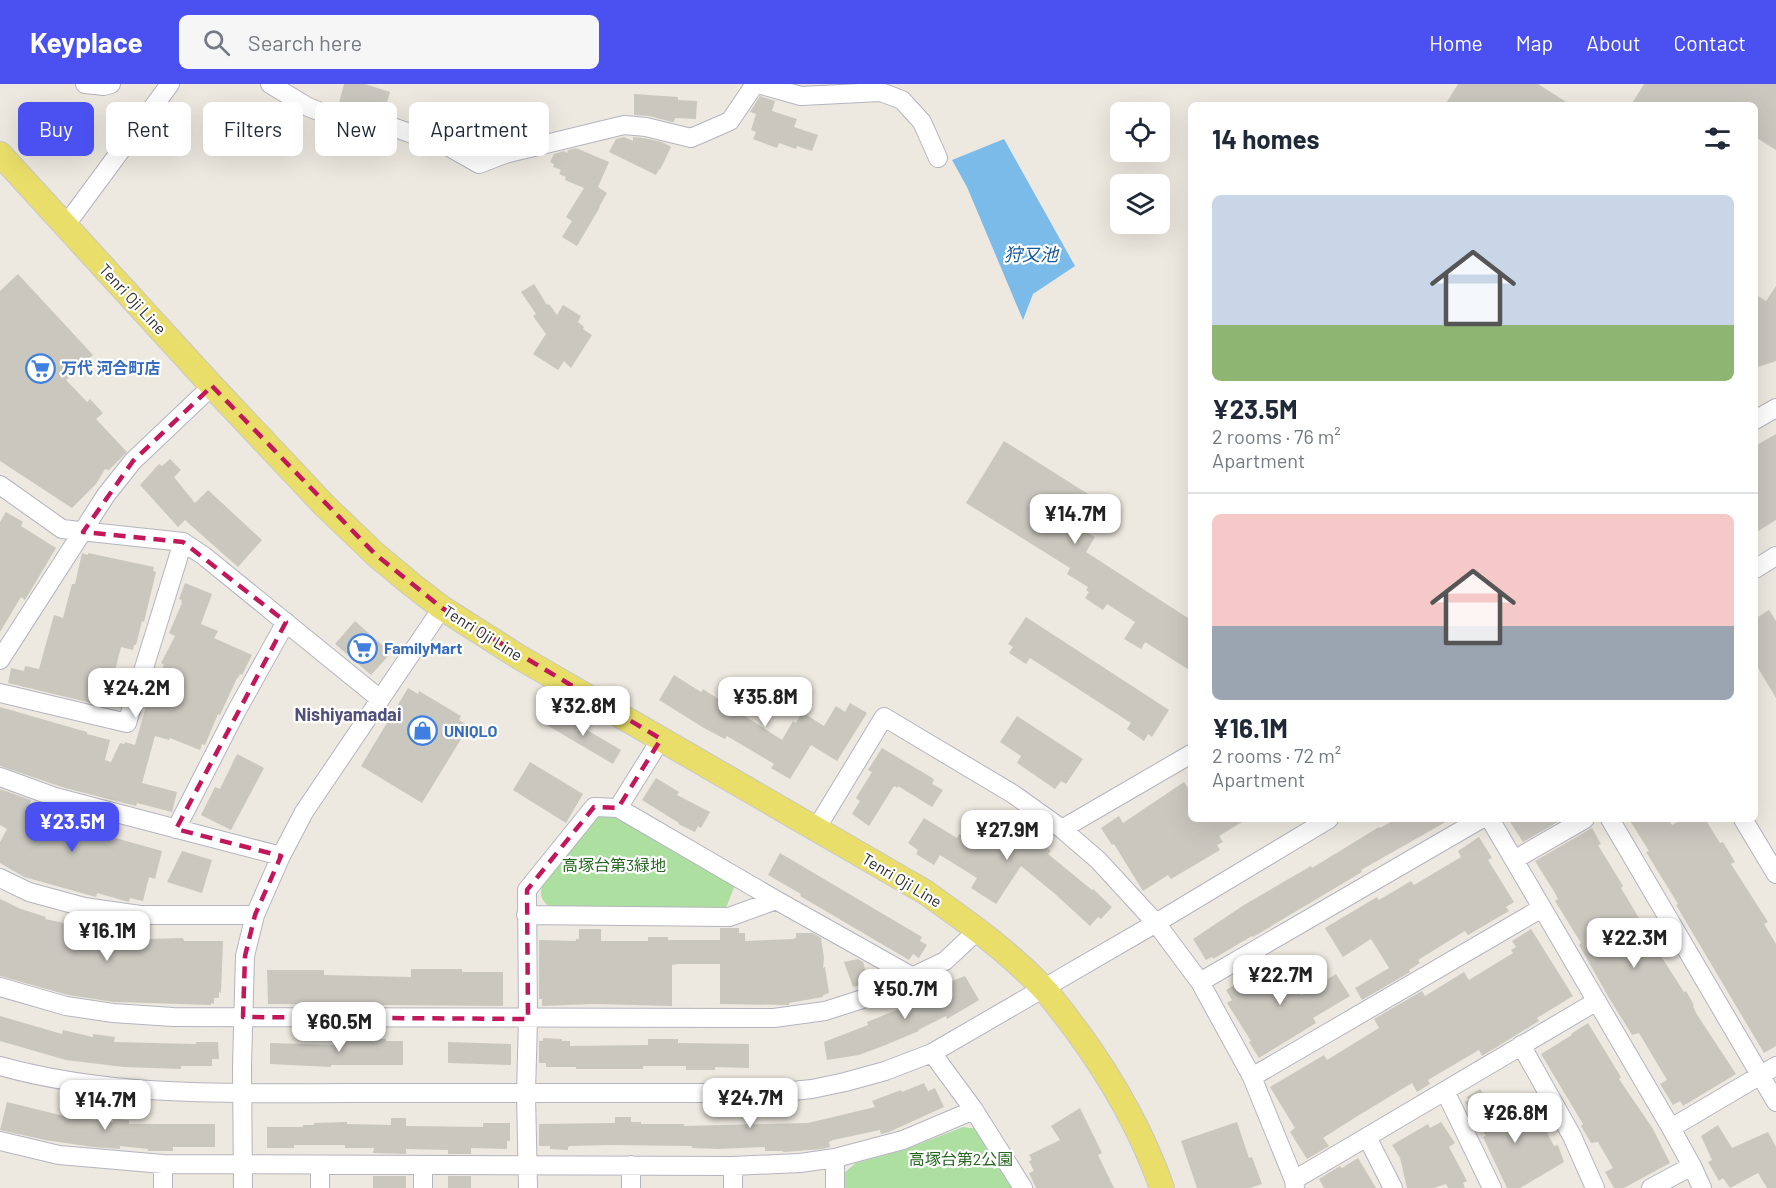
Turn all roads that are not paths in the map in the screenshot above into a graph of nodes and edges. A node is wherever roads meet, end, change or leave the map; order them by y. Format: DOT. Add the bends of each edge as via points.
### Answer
graph roads {
  1 [pos="85,84"];
  2 [pos="111,84"];
  3 [pos="170,84"];
  4 [pos="270,84"];
  5 [pos="757,84"];
  6 [pos="0,154"];
  7 [pos="938,158"];
  8 [pos="66,226"];
  9 [pos="212,386"];
  10 [pos="1776,408"];
  11 [pos="1758,418"];
  12 [pos="2,489"];
  13 [pos="83,532"];
  14 [pos="183,542"];
  15 [pos="1776,556"];
  16 [pos="1758,567"];
  17 [pos="442,608"];
  18 [pos="286,622"];
  19 [pos="0,660"];
  20 [pos="0,693"];
  21 [pos="380,699"];
  22 [pos="660,739"];
  23 [pos="1188,756"];
  24 [pos="0,777"];
  25 [pos="618,808"];
  26 [pos="1324,822"];
  27 [pos="1476,822"];
  28 [pos="1492,822"];
  29 [pos="1580,822"];
  30 [pos="1612,822"];
  31 [pos="1745,822"];
  32 [pos="176,829"];
  33 [pos="816,829"];
  34 [pos="1062,829"];
  35 [pos="281,855"];
  36 [pos="1514,860"];
  37 [pos="1776,874"];
  38 [pos="0,878"];
  39 [pos="776,900"];
  40 [pos="1542,908"];
  41 [pos="255,915"];
  42 [pos="526,915"];
  43 [pos="1156,923"];
  44 [pos="978,930"];
  45 [pos="912,977"];
  46 [pos="1200,982"];
  47 [pos="0,987"];
  48 [pos="1043,988"];
  49 [pos="1597,1001"];
  50 [pos="243,1017"];
  51 [pos="528,1019"];
  52 [pos="1521,1045"];
  53 [pos="932,1053"];
  54 [pos="0,1066"];
  55 [pos="1768,1071"];
  56 [pos="1252,1077"];
  57 [pos="1445,1091"];
  58 [pos="242,1093"];
  59 [pos="526,1093"];
  60 [pos="1776,1102"];
  61 [pos="974,1110"];
  62 [pos="1671,1128"];
  63 [pos="1367,1137"];
  64 [pos="0,1141"];
  65 [pos="835,1158"];
  66 [pos="243,1163"];
  67 [pos="164,1164"];
  68 [pos="320,1165"];
  69 [pos="423,1165"];
  70 [pos="528,1165"];
  71 [pos="631,1165"];
  72 [pos="733,1166"];
  73 [pos="1692,1166"];
  74 [pos="1294,1184"];
  75 [pos="164,1188"];
  76 [pos="243,1188"];
  77 [pos="320,1188"];
  78 [pos="423,1188"];
  79 [pos="528,1188"];
  80 [pos="631,1188"];
  81 [pos="733,1188"];
  82 [pos="835,1188"];
  83 [pos="1023,1188"];
  84 [pos="1162,1188"];
  85 [pos="1393,1188"];
  86 [pos="1492,1188"];
  87 [pos="1595,1188"];
  88 [pos="1651,1188"];
  89 [pos="1702,1188"];
  1 -- 2 [label="street"];
  3 -- 8 [label="street"];
  4 -- 5 [label="street" via="308,107 349,123 387,125 449,147 479,164 624,125 691,138 730,121"];
  5 -- 7 [label="street" via="801,96 881,92 902,100 922,122"];
  6 -- 8 [label="main road, Tenri Oji Line"];
  8 -- 9 [label="main road, Tenri Oji Line"];
  9 -- 13 [label="street" via="133,460"];
  9 -- 17 [label="main road, Tenri Oji Line" via="366,546"];
  10 -- 11 [label="street"];
  12 -- 13 [label="street" via="62,529"];
  13 -- 14 [label="street"];
  13 -- 19 [label="street"];
  14 -- 18 [label="street"];
  14 -- 20 [label="street" via="127,723"];
  15 -- 16 [label="street"];
  17 -- 21 [label="street"];
  17 -- 22 [label="main road, Tenri Oji Line"];
  18 -- 21 [label="street"];
  18 -- 32 [label="street"];
  21 -- 35 [label="street" via="304,812"];
  22 -- 25 [label="street"];
  22 -- 33 [label="main road, Tenri Oji Line"];
  23 -- 34 [label="street"];
  24 -- 32 [label="street" via="55,797"];
  25 -- 39 [label="street"];
  25 -- 42 [label="street" via="594,807 526,890"];
  26 -- 43 [label="street"];
  27 -- 46 [label="street"];
  28 -- 36 [label="street"];
  29 -- 36 [label="street"];
  30 -- 55 [label="street"];
  31 -- 37 [label="street"];
  32 -- 35 [label="street"];
  33 -- 34 [label="street" via="884,717 1013,794"];
  33 -- 44 [label="main road, Tenri Oji Line" via="925,892"];
  34 -- 43 [label="street" via="1098,860"];
  35 -- 41 [label="street"];
  36 -- 40 [label="street"];
  38 -- 41 [label="street" via="29,892 84,907 140,915"];
  39 -- 42 [label="street" via="729,917"];
  39 -- 45 [label="street"];
  40 -- 49 [label="street"];
  40 -- 56 [label="street"];
  41 -- 50 [label="street" via="245,956"];
  42 -- 51 [label="street"];
  43 -- 46 [label="street"];
  43 -- 48 [label="street"];
  44 -- 45 [label="street" via="945,961"];
  44 -- 48 [label="main road, Tenri Oji Line"];
  45 -- 51 [label="street" via="872,996 825,1011 774,1018"];
  46 -- 56 [label="street"];
  47 -- 50 [label="street" via="66,1006 112,1013"];
  48 -- 53 [label="street"];
  48 -- 84 [label="main road, Tenri Oji Line" via="1114,1086 1142,1138"];
  49 -- 52 [label="street"];
  49 -- 62 [label="street"];
  50 -- 51 [label="street"];
  50 -- 58 [label="street"];
  51 -- 59 [label="street"];
  52 -- 57 [label="street"];
  52 -- 87 [label="street" via="1572,1136"];
  53 -- 59 [label="street" via="845,1082 772,1093"];
  53 -- 61 [label="street"];
  54 -- 58 [label="street" via="91,1086"];
  55 -- 60 [label="street"];
  55 -- 62 [label="street"];
  56 -- 74 [label="street"];
  57 -- 63 [label="street"];
  57 -- 86 [label="street"];
  58 -- 59 [label="street"];
  58 -- 66 [label="street"];
  59 -- 70 [label="street"];
  61 -- 65 [label="street" via="903,1140"];
  61 -- 83 [label="street"];
  62 -- 73 [label="street"];
  63 -- 74 [label="street"];
  63 -- 85 [label="street"];
  64 -- 67 [label="street" via="59,1155"];
  65 -- 72 [label="street"];
  65 -- 82 [label="street"];
  66 -- 67 [label="street"];
  66 -- 68 [label="street"];
  66 -- 76 [label="street"];
  67 -- 75 [label="street"];
  68 -- 69 [label="street"];
  68 -- 77 [label="street"];
  69 -- 70 [label="street"];
  69 -- 78 [label="street"];
  70 -- 71 [label="street"];
  70 -- 79 [label="street"];
  71 -- 72 [label="street"];
  71 -- 80 [label="street"];
  72 -- 81 [label="street"];
  73 -- 88 [label="street"];
  73 -- 89 [label="street"];
}
